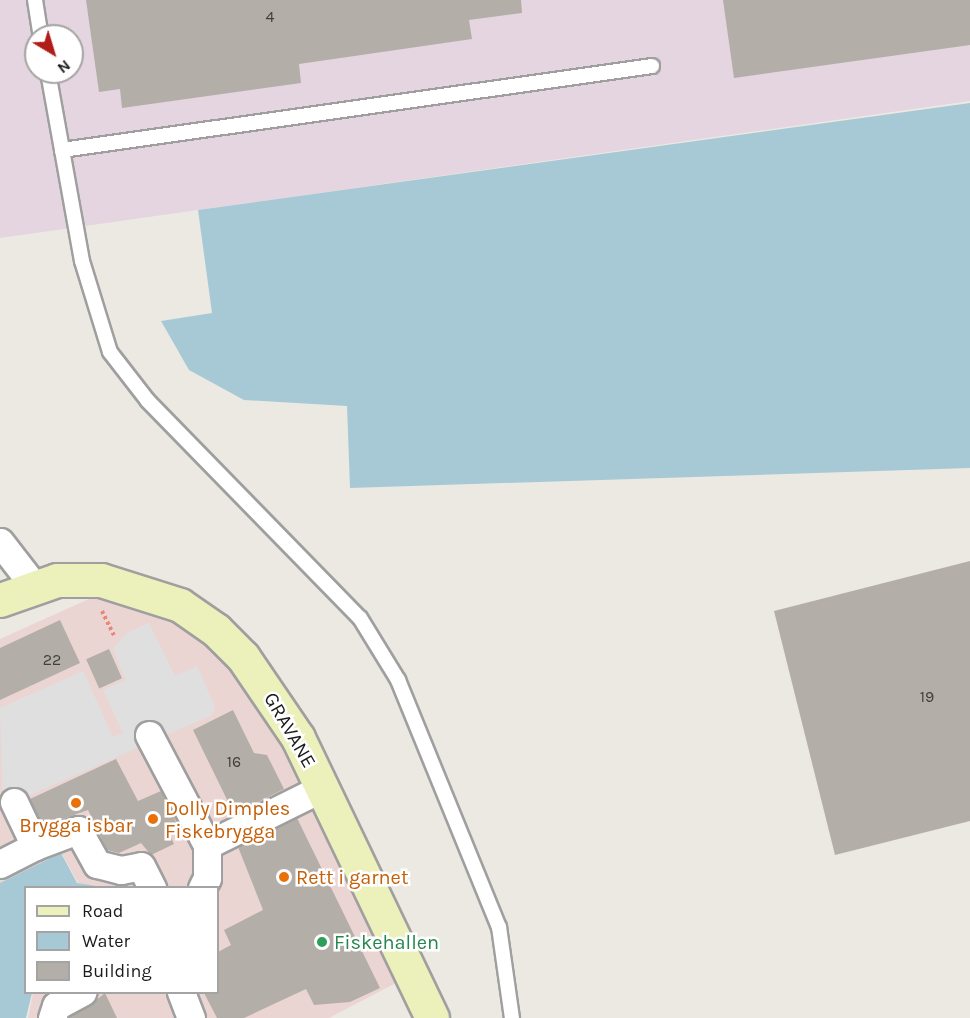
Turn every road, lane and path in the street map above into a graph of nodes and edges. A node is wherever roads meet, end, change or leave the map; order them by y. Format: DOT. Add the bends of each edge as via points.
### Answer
graph roads {
  1 [pos="35,0"];
  2 [pos="39,24"];
  3 [pos="652,66"];
  4 [pos="50,84"];
  5 [pos="62,150"];
  6 [pos="0,542"];
  7 [pos="33,586"];
  8 [pos="0,600"];
  9 [pos="100,607"];
  10 [pos="114,636"];
  11 [pos="149,735"];
  12 [pos="322,788"];
  13 [pos="14,802"];
  14 [pos="207,845"];
  15 [pos="35,846"];
  16 [pos="0,864"];
  17 [pos="151,886"];
  18 [pos="203,886"];
  19 [pos="80,994"];
  20 [pos="181,994"];
  21 [pos="425,1016"];
  22 [pos="52,1018"];
  23 [pos="191,1018"];
  24 [pos="512,1018"];
  1 -- 2 [label="lane"];
  3 -- 5 [label="lane"];
  4 -- 5 [label="lane"];
  5 -- 24 [label="lane" via="82,261 110,352 148,401 360,618 398,680 500,927"];
  6 -- 7 [label="street"];
  7 -- 8 [label="street, GRAVANE"];
  7 -- 12 [label="street, GRAVANE" via="101,580 180,605 216,630 264,684"];
  9 -- 10 [label="path"];
  11 -- 14 [label="street"];
  12 -- 14 [label="street"];
  12 -- 21 [label="street, GRAVANE"];
  13 -- 15 [label="street"];
  14 -- 18 [label="street" via="207,878"];
  15 -- 16 [label="street"];
  15 -- 17 [label="street" via="78,830 97,864 121,870 141,866"];
  19 -- 22 [label="street" via="56,1006"];
  20 -- 23 [label="street"];
}
